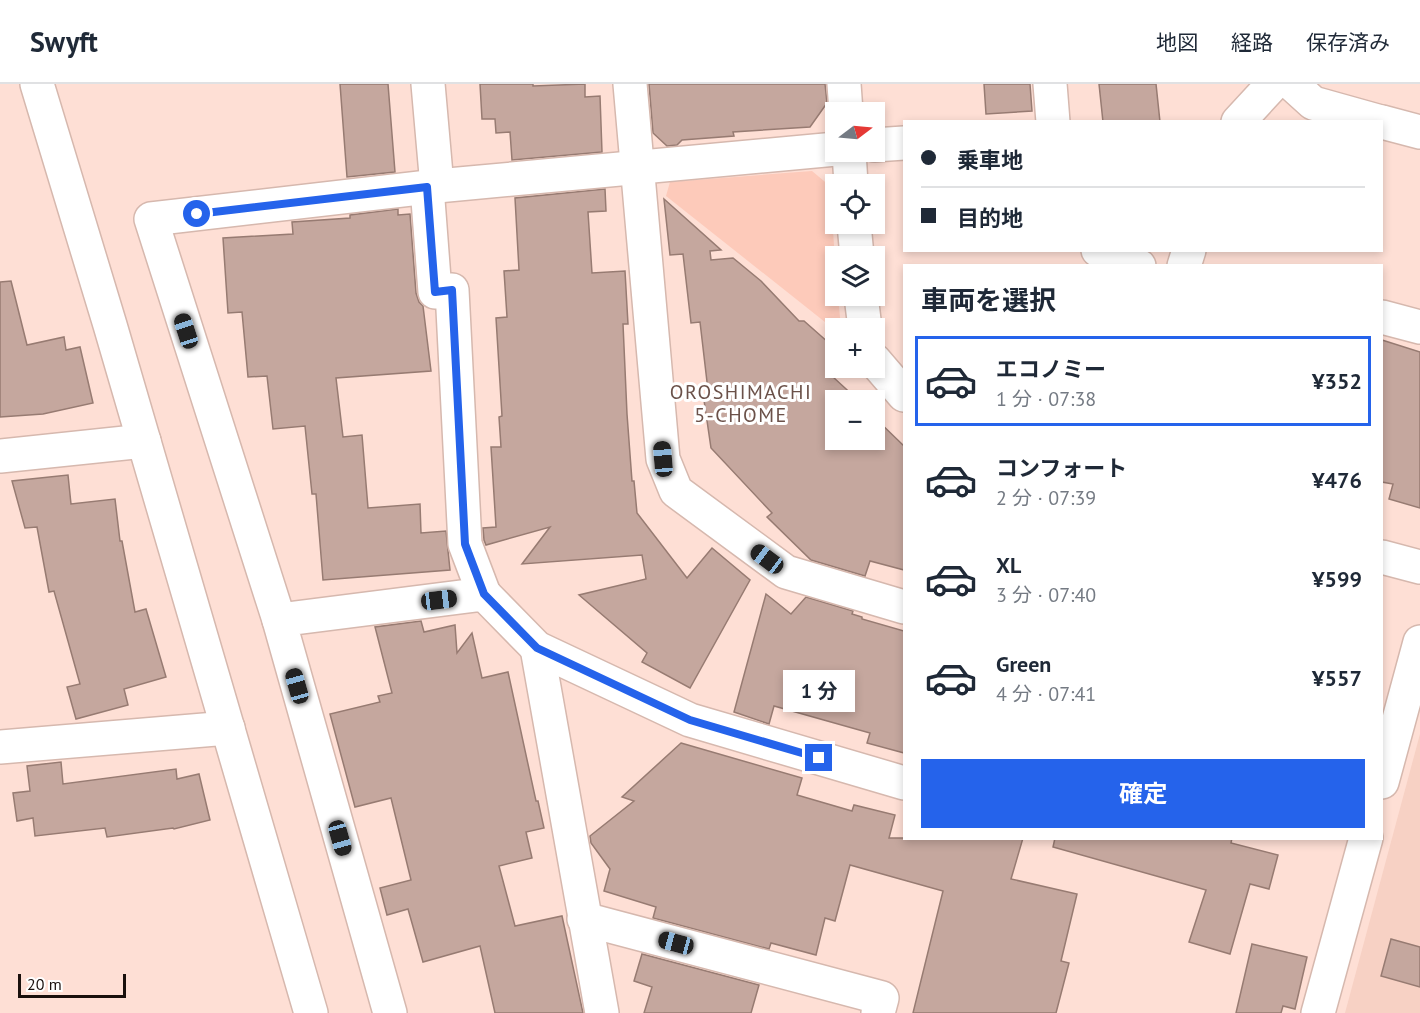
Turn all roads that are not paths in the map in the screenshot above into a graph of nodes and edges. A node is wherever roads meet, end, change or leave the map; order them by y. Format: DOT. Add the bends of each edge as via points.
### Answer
graph roads {
  1 [pos="37,84"];
  2 [pos="428,84"];
  3 [pos="630,84"];
  4 [pos="844,84"];
  5 [pos="1050,84"];
  6 [pos="1273,84"];
  7 [pos="1292,84"];
  8 [pos="845,102"];
  9 [pos="1053,120"];
  10 [pos="1240,120"];
  11 [pos="1374,120"];
  12 [pos="1383,123"];
  13 [pos="1420,132"];
  14 [pos="903,143"];
  15 [pos="885,144"];
  16 [pos="825,150"];
  17 [pos="637,166"];
  18 [pos="432,186"];
  19 [pos="1103,252"];
  20 [pos="1134,264"];
  21 [pos="1383,317"];
  22 [pos="1420,327"];
  23 [pos="885,373"];
  24 [pos="903,394"];
  25 [pos="144,441"];
  26 [pos="0,456"];
  27 [pos="1383,557"];
  28 [pos="1420,567"];
  29 [pos="484,594"];
  30 [pos="903,607"];
  31 [pos="279,620"];
  32 [pos="1420,642"];
  33 [pos="537,648"];
  34 [pos="228,728"];
  35 [pos="0,747"];
  36 [pos="1383,779"];
  37 [pos="903,783"];
  38 [pos="1365,840"];
  39 [pos="584,919"];
  40 [pos="311,1013"];
  41 [pos="390,1013"];
  42 [pos="602,1013"];
  43 [pos="878,1013"];
  44 [pos="1318,1013"];
  1 -- 25 [label="street"];
  2 -- 18 [label="street"];
  3 -- 17 [label="street"];
  4 -- 8 [label="street"];
  5 -- 9 [label="street"];
  6 -- 10 [label="street"];
  7 -- 11 [label="street" via="1313,103"];
  12 -- 13 [label="street"];
  14 -- 15 [label="street"];
  16 -- 17 [label="street"];
  17 -- 18 [label="street"];
  17 -- 30 [label="street" via="663,459 676,491 786,572"];
  18 -- 29 [label="street" via="435,292 452,290 465,544"];
  18 -- 31 [label="street" via="151,219"];
  19 -- 20 [label="street"];
  21 -- 22 [label="street"];
  23 -- 24 [label="street"];
  25 -- 26 [label="street"];
  25 -- 34 [label="street"];
  27 -- 28 [label="street"];
  29 -- 31 [label="street"];
  29 -- 33 [label="street"];
  31 -- 41 [label="street"];
  32 -- 36 [label="street"];
  33 -- 37 [label="street" via="690,720"];
  33 -- 39 [label="street"];
  34 -- 35 [label="street"];
  34 -- 40 [label="street"];
  38 -- 44 [label="street"];
  39 -- 42 [label="street"];
  39 -- 43 [label="street" via="882,998"];
}
